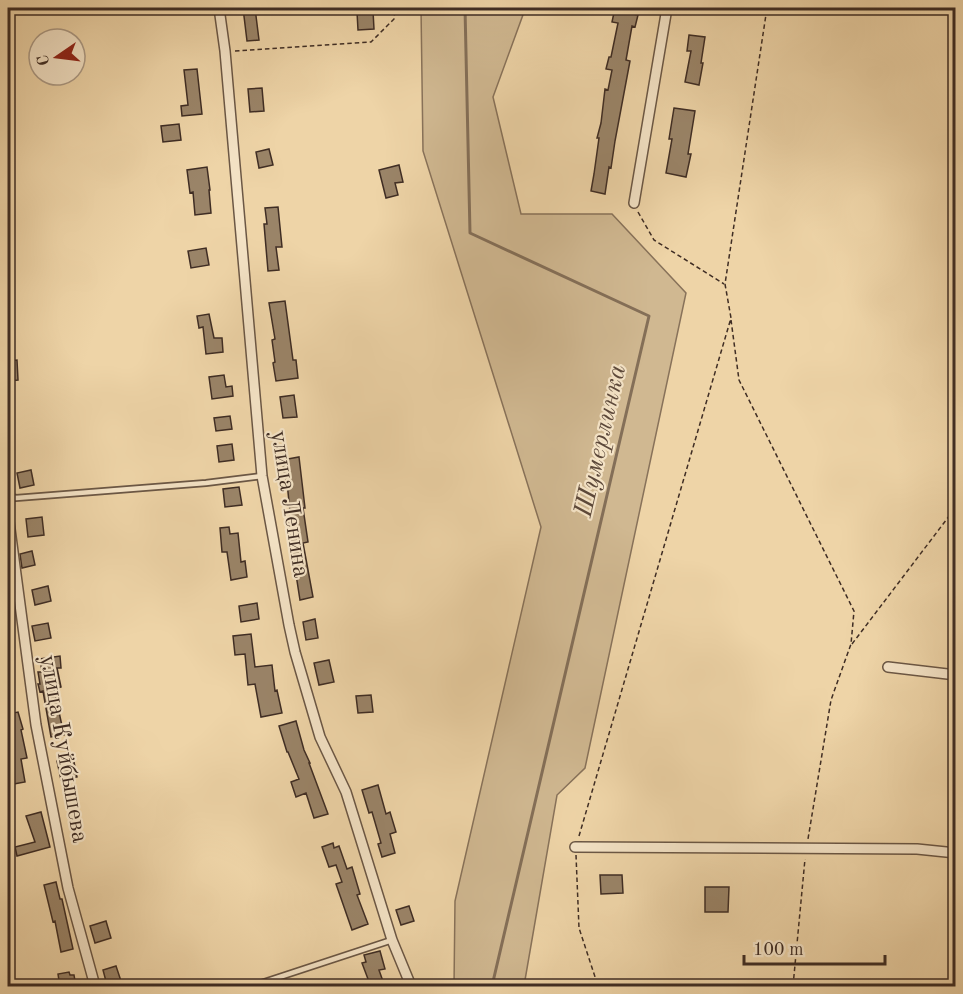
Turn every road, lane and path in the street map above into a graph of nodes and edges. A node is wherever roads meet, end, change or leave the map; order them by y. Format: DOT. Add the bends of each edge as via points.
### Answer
graph roads {
  1 [pos="219,8"];
  2 [pos="395,8"];
  3 [pos="667,8"];
  4 [pos="767,8"];
  5 [pos="225,51"];
  6 [pos="634,203"];
  7 [pos="725,285"];
  8 [pos="731,318"];
  9 [pos="262,476"];
  10 [pos="8,496"];
  11 [pos="956,507"];
  12 [pos="8,514"];
  13 [pos="851,644"];
  14 [pos="888,667"];
  15 [pos="956,675"];
  16 [pos="575,847"];
  17 [pos="807,848"];
  18 [pos="956,853"];
  19 [pos="392,940"];
  20 [pos="95,987"];
  21 [pos="252,987"];
  22 [pos="411,987"];
  23 [pos="598,987"];
  24 [pos="793,987"];
  1 -- 5 [label="street, улица Ленина"];
  2 -- 5 [label="path" via="394,19 371,42"];
  3 -- 6 [label="street"];
  4 -- 7 [label="path"];
  5 -- 9 [label="street, улица Ленина"];
  6 -- 7 [label="path" via="654,240"];
  7 -- 8 [label="path"];
  8 -- 13 [label="path" via="739,380 854,611"];
  8 -- 16 [label="path"];
  9 -- 10 [label="lane"];
  9 -- 19 [label="street, улица Ленина" via="295,652 320,737 346,792"];
  11 -- 13 [label="path"];
  12 -- 20 [label="street, улица Куйбышева" via="36,725 68,888"];
  13 -- 17 [label="path" via="831,700"];
  14 -- 15 [label="street"];
  16 -- 17 [label="street"];
  16 -- 23 [label="path" via="579,928"];
  17 -- 18 [label="street"];
  17 -- 24 [label="path"];
  19 -- 21 [label="lane"];
  19 -- 22 [label="street, улица Ленина"];
}
